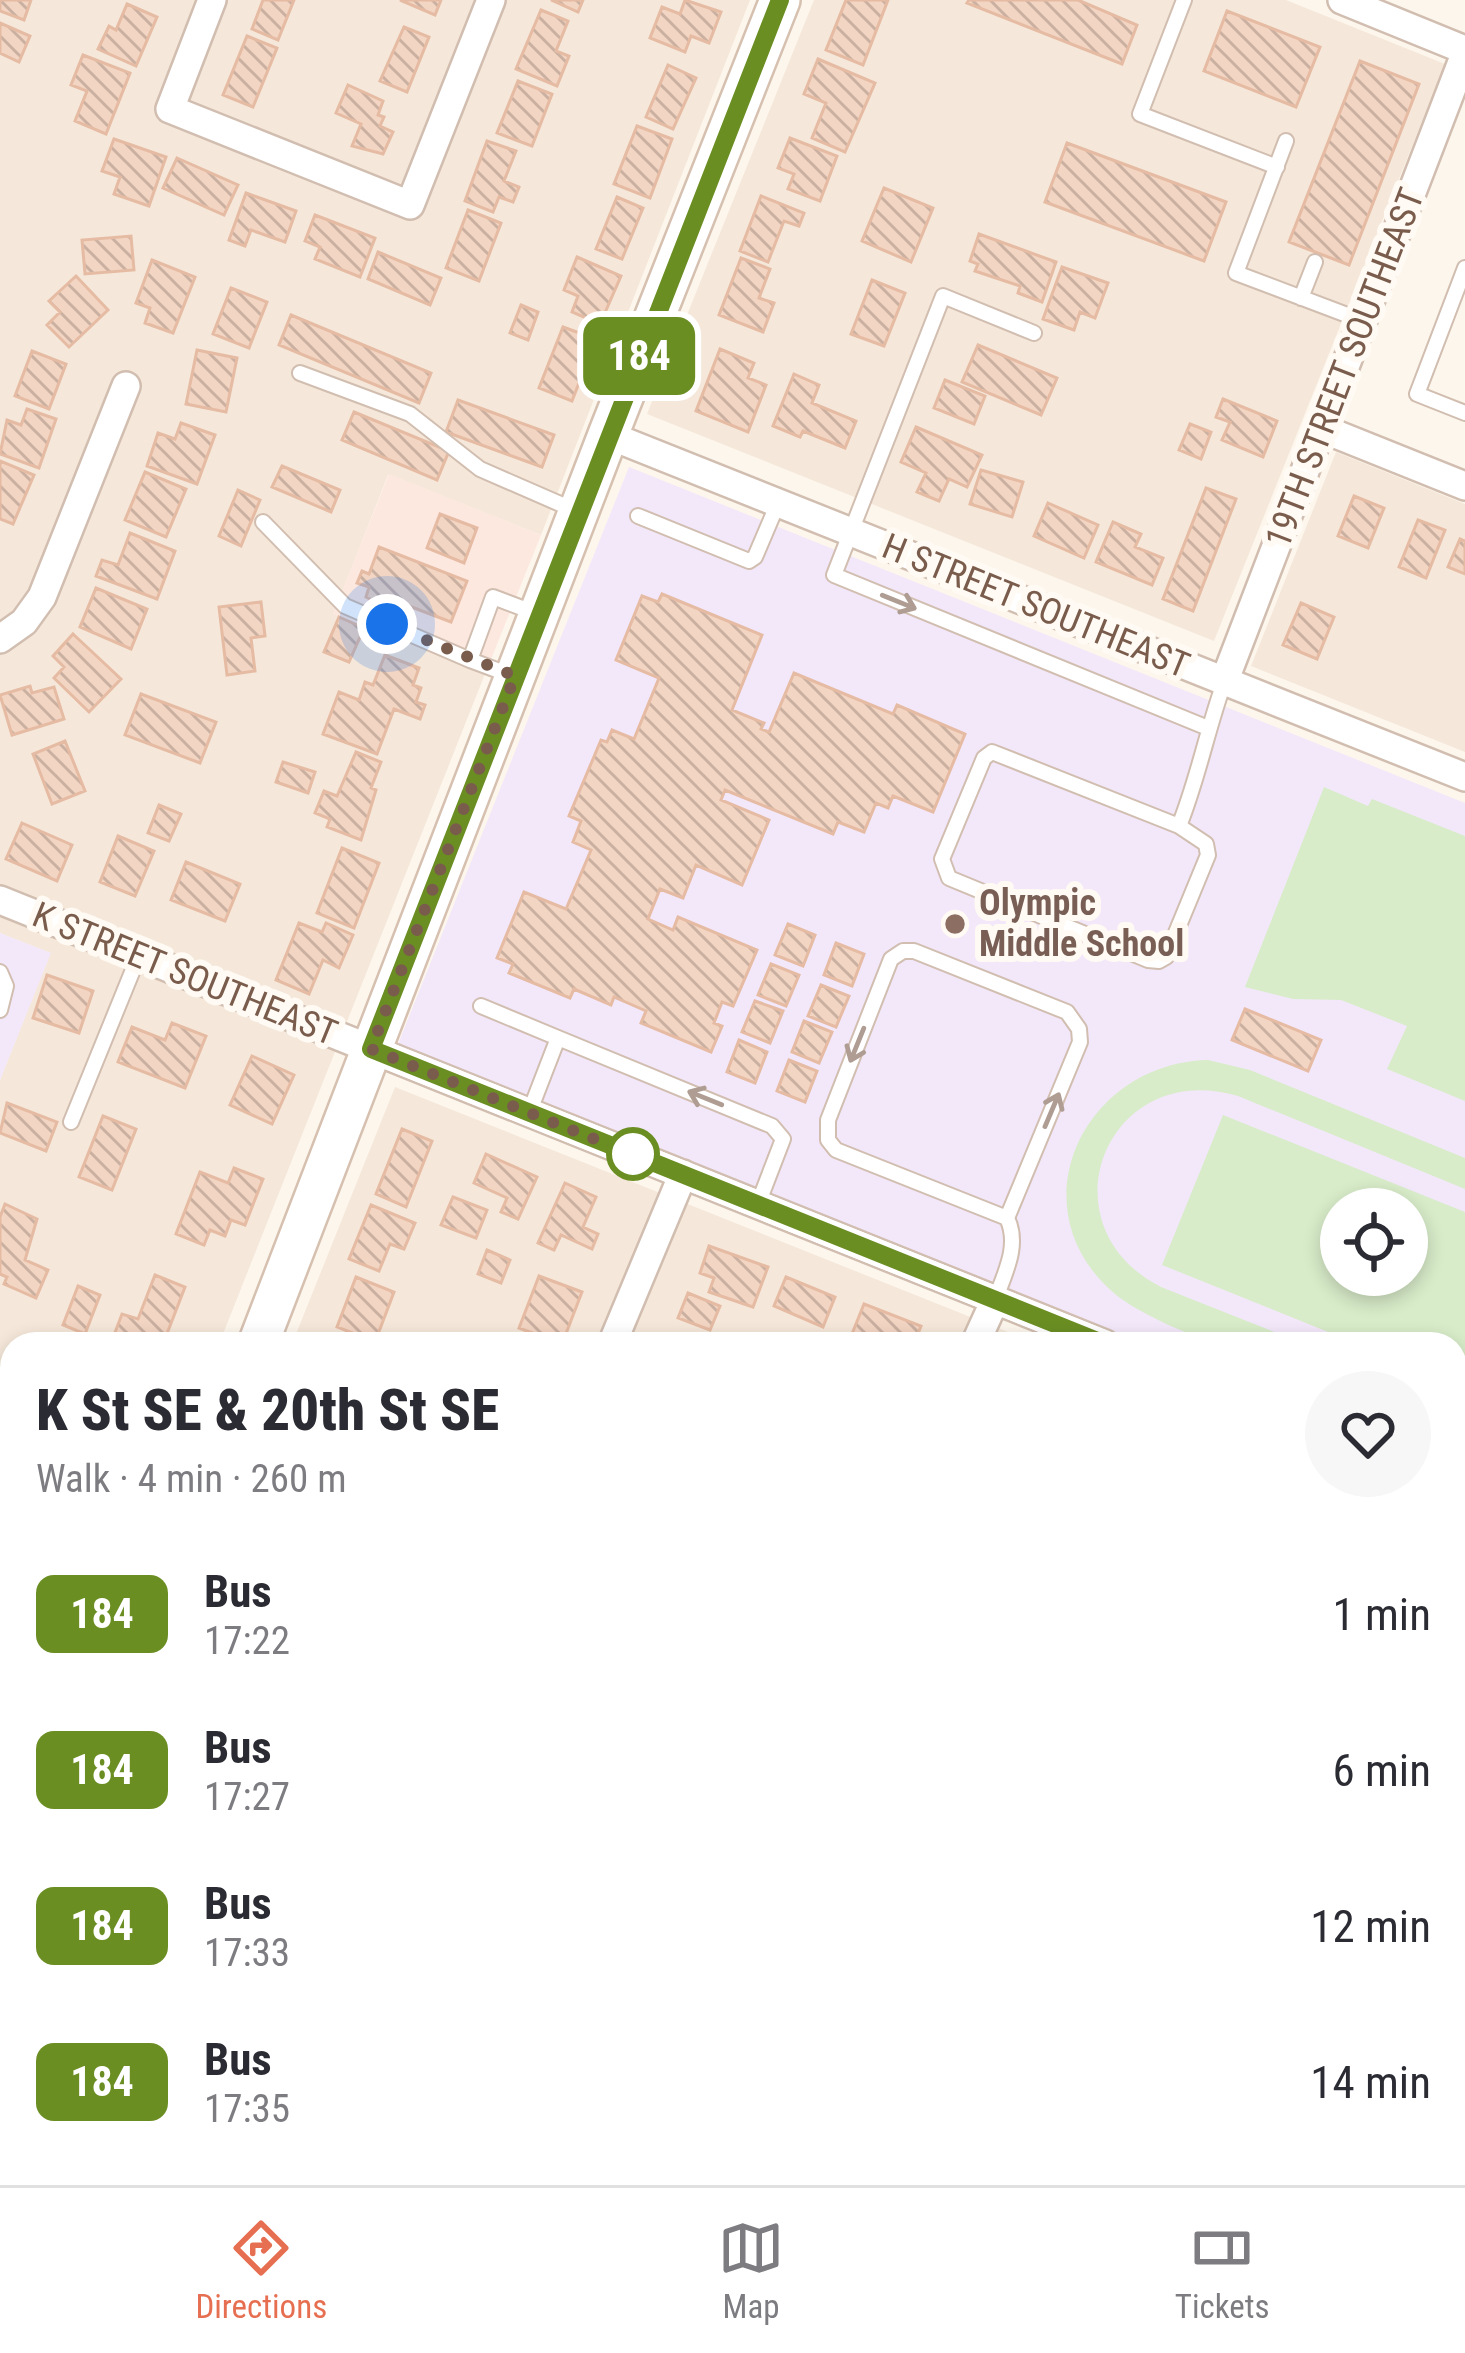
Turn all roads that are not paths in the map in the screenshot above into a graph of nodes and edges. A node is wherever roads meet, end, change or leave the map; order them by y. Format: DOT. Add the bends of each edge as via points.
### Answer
graph roads {
  1 [pos="212,0"];
  2 [pos="490,0"];
  3 [pos="780,0"];
  4 [pos="1184,0"];
  5 [pos="1342,0"];
  6 [pos="1465,52"];
  7 [pos="1286,141"];
  8 [pos="1277,167"];
  9 [pos="1315,262"];
  10 [pos="1465,268"];
  11 [pos="1301,298"];
  12 [pos="1363,321"];
  13 [pos="1034,333"];
  14 [pos="300,373"];
  15 [pos="126,386"];
  16 [pos="1465,413"];
  17 [pos="1323,430"];
  18 [pos="608,434"];
  19 [pos="1465,487"];
  20 [pos="778,503"];
  21 [pos="579,512"];
  22 [pos="638,516"];
  23 [pos="263,522"];
  24 [pos="849,532"];
  25 [pos="539,614"];
  26 [pos="0,639"];
  27 [pos="470,660"];
  28 [pos="515,676"];
  29 [pos="1225,682"];
  30 [pos="1208,728"];
  31 [pos="1465,777"];
  32 [pos="1179,826"];
  33 [pos="0,900"];
  34 [pos="139,956"];
  35 [pos="0,972"];
  36 [pos="481,1006"];
  37 [pos="0,1010"];
  38 [pos="558,1038"];
  39 [pos="371,1049"];
  40 [pos="529,1113"];
  41 [pos="71,1122"];
  42 [pos="683,1174"];
  43 [pos="758,1204"];
  44 [pos="1007,1218"];
  45 [pos="994,1300"];
  46 [pos="263,1332"];
  47 [pos="617,1332"];
  48 [pos="981,1332"];
  49 [pos="1075,1332"];
  1 -- 2 [label="street" via="170,109 410,205"];
  3 -- 18 [label="street"];
  4 -- 8 [label="lane" via="1140,114"];
  5 -- 6 [label="street"];
  6 -- 12 [label="street, 19TH STREET SOUTHEAST"];
  7 -- 8 [label="lane"];
  8 -- 11 [label="lane" via="1236,273"];
  9 -- 11 [label="lane"];
  10 -- 16 [label="lane" via="1417,394"];
  11 -- 12 [label="lane"];
  12 -- 17 [label="street, 19TH STREET SOUTHEAST"];
  13 -- 24 [label="lane" via="943,296"];
  14 -- 21 [label="lane" via="410,414 481,469"];
  15 -- 26 [label="street" via="43,597"];
  17 -- 19 [label="street"];
  17 -- 29 [label="street, 19TH STREET SOUTHEAST"];
  18 -- 20 [label="street, H STREET SOUTHEAST"];
  18 -- 21 [label="street"];
  20 -- 22 [label="lane" via="749,561"];
  20 -- 24 [label="street, H STREET SOUTHEAST"];
  21 -- 25 [label="street"];
  23 -- 27 [label="lane" via="345,606"];
  24 -- 29 [label="street, H STREET SOUTHEAST"];
  24 -- 30 [label="lane, one-way" via="834,575"];
  25 -- 27 [label="lane" via="493,597"];
  25 -- 28 [label="street"];
  27 -- 28 [label="lane"];
  28 -- 39 [label="street"];
  29 -- 30 [label="lane"];
  29 -- 31 [label="street, H STREET SOUTHEAST"];
  30 -- 32 [label="lane"];
  32 -- 32 [label="lane" via="1206,844 1208,855 1160,961 949,878 942,859 992,752"];
  33 -- 34 [label="street, K STREET SOUTHEAST"];
  34 -- 39 [label="street, K STREET SOUTHEAST"];
  34 -- 41 [label="lane"];
  35 -- 37 [label="lane"];
  36 -- 38 [label="lane"];
  38 -- 40 [label="lane"];
  43 -- 38 [label="lane, one-way" via="783,1139 772,1126"];
  39 -- 40 [label="street, K STREET SOUTHEAST"];
  39 -- 46 [label="street"];
  40 -- 42 [label="street, K STREET SOUTHEAST"];
  42 -- 43 [label="street, K STREET SOUTHEAST"];
  42 -- 47 [label="street"];
  43 -- 45 [label="street, K STREET SOUTHEAST"];
  44 -- 44 [label="lane, one-way" via="1079,1029 1067,1012 902,951 891,959 836,1098 828,1140"];
  44 -- 45 [label="lane" via="1012,1255"];
  45 -- 48 [label="street"];
  45 -- 49 [label="street, K STREET SOUTHEAST"];
}
